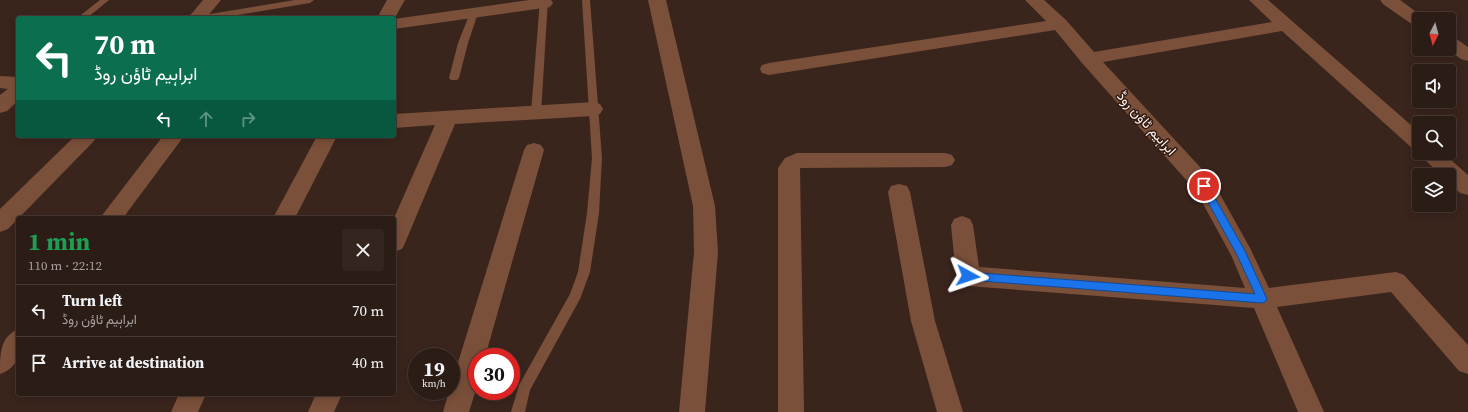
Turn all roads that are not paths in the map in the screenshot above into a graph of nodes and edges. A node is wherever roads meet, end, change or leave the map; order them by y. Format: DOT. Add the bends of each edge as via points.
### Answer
graph roads {
  1 [pos="104,0"];
  2 [pos="212,0"];
  3 [pos="310,0"];
  4 [pos="396,0"];
  5 [pos="586,0"];
  6 [pos="657,0"];
  7 [pos="1034,0"];
  8 [pos="1258,0"];
  9 [pos="1389,0"];
  10 [pos="544,1"];
  11 [pos="474,12"];
  12 [pos="84,16"];
  13 [pos="199,16"];
  14 [pos="216,16"];
  15 [pos="387,16"];
  16 [pos="1412,16"];
  17 [pos="396,24"];
  18 [pos="1060,24"];
  19 [pos="1286,25"];
  20 [pos="1456,47"];
  21 [pos="1468,55"];
  22 [pos="1090,59"];
  23 [pos="769,69"];
  24 [pos="454,78"];
  25 [pos="0,82"];
  26 [pos="16,84"];
  27 [pos="16,92"];
  28 [pos="0,106"];
  29 [pos="593,110"];
  30 [pos="536,113"];
  31 [pos="448,118"];
  32 [pos="396,121"];
  33 [pos="1412,137"];
  34 [pos="85,138"];
  35 [pos="172,138"];
  36 [pos="325,138"];
  37 [pos="534,150"];
  38 [pos="945,160"];
  39 [pos="1438,160"];
  40 [pos="1468,187"];
  41 [pos="899,192"];
  42 [pos="114,216"];
  43 [pos="285,216"];
  44 [pos="0,223"];
  45 [pos="962,225"];
  46 [pos="396,238"];
  47 [pos="1262,299"];
  48 [pos="16,343"];
  49 [pos="0,363"];
  50 [pos="1468,363"];
  51 [pos="192,396"];
  52 [pos="328,396"];
  53 [pos="184,412"];
  54 [pos="321,412"];
  55 [pos="456,412"];
  56 [pos="518,412"];
  57 [pos="692,412"];
  58 [pos="791,412"];
  59 [pos="950,412"];
  60 [pos="1311,412"];
  1 -- 12 [label="lane"];
  2 -- 13 [label="street"];
  3 -- 14 [label="lane"];
  4 -- 15 [label="street"];
  5 -- 29 [label="lane"];
  6 -- 57 [label="street" via="704,206 706,252"];
  7 -- 18 [label="street, ابراہیم ٹاؤن روڈ"];
  8 -- 19 [label="street"];
  9 -- 16 [label="street"];
  10 -- 11 [label="street"];
  10 -- 30 [label="lane"];
  11 -- 17 [label="street"];
  11 -- 24 [label="lane"];
  18 -- 22 [label="street, ابراہیم ٹاؤن روڈ"];
  18 -- 23 [label="street"];
  19 -- 22 [label="street"];
  19 -- 33 [label="street"];
  20 -- 21 [label="street"];
  22 -- 47 [label="street, ابراہیم ٹاؤن روڈ" via="1204,186 1242,254"];
  25 -- 26 [label="street"];
  27 -- 28 [label="street"];
  29 -- 30 [label="street"];
  29 -- 56 [label="lane" via="597,158 593,213 584,272 576,295 524,389"];
  30 -- 31 [label="street"];
  31 -- 32 [label="street"];
  31 -- 46 [label="street"];
  34 -- 44 [label="street"];
  35 -- 42 [label="street"];
  36 -- 43 [label="street"];
  37 -- 55 [label="street"];
  38 -- 58 [label="street" via="797,161 788,168"];
  39 -- 40 [label="street"];
  41 -- 59 [label="street" via="923,321"];
  45 -- 47 [label="street" via="968,276"];
  47 -- 50 [label="street" via="1396,282"];
  47 -- 60 [label="street, ابراہیم ٹاؤن روڈ"];
  48 -- 49 [label="street"];
  51 -- 53 [label="street"];
  52 -- 54 [label="street"];
}
